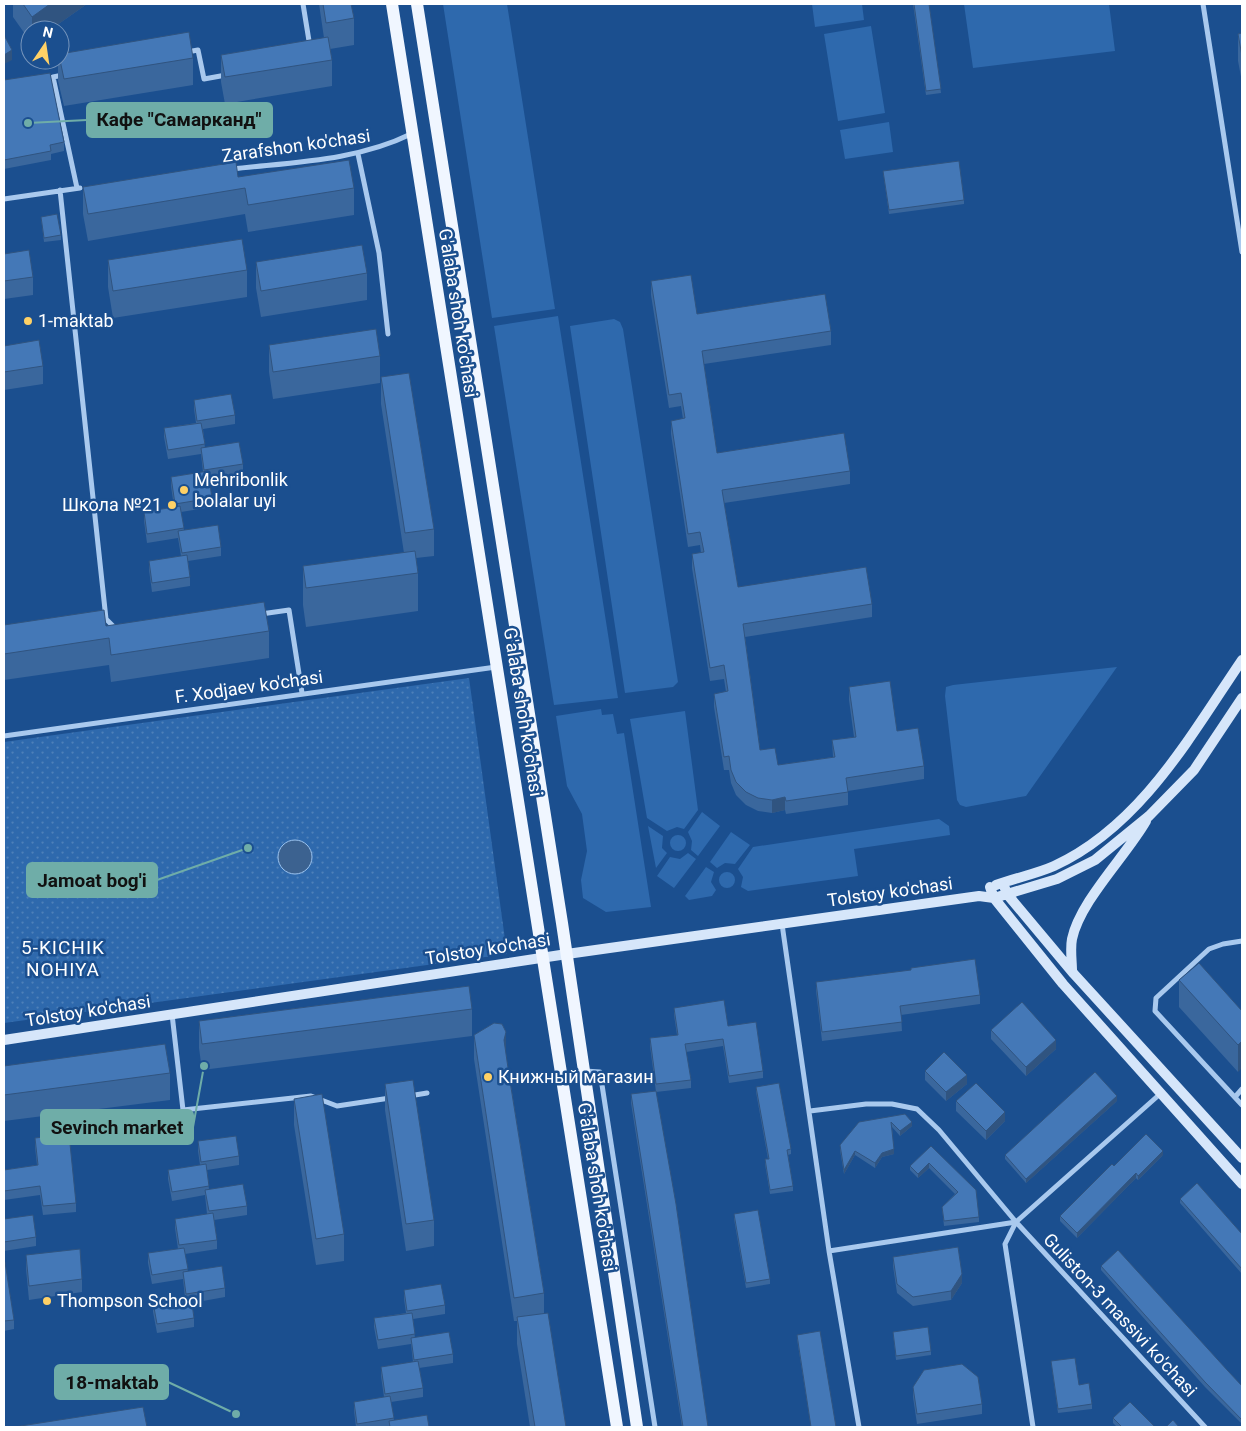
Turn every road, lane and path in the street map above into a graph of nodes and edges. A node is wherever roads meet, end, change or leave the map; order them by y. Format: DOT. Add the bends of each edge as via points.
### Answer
graph roads {
  1 [pos="303,4"];
  2 [pos="392,4"];
  3 [pos="417,4"];
  4 [pos="1203,4"];
  5 [pos="179,54"];
  6 [pos="312,58"];
  7 [pos="72,73"];
  8 [pos="231,74"];
  9 [pos="412,134"];
  10 [pos="358,154"];
  11 [pos="223,170"];
  12 [pos="87,187"];
  13 [pos="77,188"];
  14 [pos="60,190"];
  15 [pos="4,199"];
  16 [pos="1242,252"];
  17 [pos="388,334"];
  18 [pos="252,615"];
  19 [pos="106,619"];
  20 [pos="97,620"];
  21 [pos="120,633"];
  22 [pos="1242,660"];
  23 [pos="498,667"];
  24 [pos="302,693"];
  25 [pos="1242,698"];
  26 [pos="4,736"];
  27 [pos="1149,816"];
  28 [pos="1003,883"];
  29 [pos="990,887"];
  30 [pos="1006,894"];
  31 [pos="978,896"];
  32 [pos="994,898"];
  33 [pos="782,923"];
  34 [pos="1242,941"];
  35 [pos="566,954"];
  36 [pos="545,957"];
  37 [pos="1192,964"];
  38 [pos="1072,971"];
  39 [pos="1198,971"];
  40 [pos="172,1014"];
  41 [pos="4,1040"];
  42 [pos="584,1071"];
  43 [pos="1242,1089"];
  44 [pos="427,1093"];
  45 [pos="1160,1094"];
  46 [pos="1235,1096"];
  47 [pos="1242,1105"];
  48 [pos="810,1111"];
  49 [pos="1242,1158"];
  50 [pos="1242,1184"];
  51 [pos="1016,1222"];
  52 [pos="829,1251"];
  53 [pos="617,1427"];
  54 [pos="637,1427"];
  55 [pos="655,1427"];
  56 [pos="859,1427"];
  57 [pos="1033,1427"];
  58 [pos="1205,1427"];
  1 -- 6 [label="street"];
  2 -- 9 [label="main road, G'alaba shoh ko'chasi"];
  3 -- 35 [label="main road, G'alaba shoh ko'chasi"];
  4 -- 16 [label="street"];
  5 -- 8 [label="street" via="198,50 204,80"];
  7 -- 13 [label="street" via="53,77"];
  9 -- 10 [label="street, Zarafshon ko'chasi"];
  9 -- 23 [label="main road, G'alaba shoh ko'chasi"];
  10 -- 11 [label="street, Zarafshon ko'chasi"];
  10 -- 17 [label="street" via="379,253"];
  12 -- 13 [label="street"];
  13 -- 14 [label="street"];
  14 -- 15 [label="street"];
  14 -- 19 [label="street"];
  18 -- 24 [label="street" via="289,610"];
  19 -- 20 [label="street"];
  19 -- 21 [label="street"];
  22 -- 28 [label="main road, Tolstoy ko'chasi" via="1147,794 1101,838 1054,866"];
  23 -- 24 [label="street, F. Xodjaev ko'chasi"];
  23 -- 36 [label="main road, G'alaba shoh ko'chasi"];
  24 -- 26 [label="street, F. Xodjaev ko'chasi"];
  25 -- 27 [label="main road, Tolstoy ko'chasi" via="1194,770"];
  27 -- 30 [label="main road, Tolstoy ko'chasi" via="1095,860 1057,879"];
  27 -- 38 [label="main road" via="1085,909 1072,939"];
  28 -- 29 [label="main road, Tolstoy ko'chasi"];
  28 -- 30 [label="main road"];
  29 -- 31 [label="main road, Tolstoy ko'chasi"];
  29 -- 32 [label="main road"];
  30 -- 32 [label="main road, Tolstoy ko'chasi"];
  30 -- 38 [label="main road"];
  31 -- 32 [label="main road, Tolstoy ko'chasi"];
  31 -- 33 [label="main road, Tolstoy ko'chasi"];
  32 -- 45 [label="main road" via="1054,973"];
  33 -- 35 [label="main road, Tolstoy ko'chasi"];
  33 -- 48 [label="street"];
  34 -- 37 [label="street" via="1209,949"];
  35 -- 36 [label="main road, Tolstoy ko'chasi"];
  35 -- 42 [label="main road, G'alaba shoh ko'chasi"];
  36 -- 40 [label="main road, Tolstoy ko'chasi"];
  36 -- 53 [label="main road, G'alaba shoh ko'chasi"];
  37 -- 39 [label="street"];
  37 -- 46 [label="street" via="1156,998 1156,1011"];
  38 -- 49 [label="main road"];
  40 -- 41 [label="main road, Tolstoy ko'chasi"];
  40 -- 44 [label="street" via="183,1110 311,1096 337,1106"];
  42 -- 54 [label="main road, G'alaba shoh ko'chasi"];
  42 -- 55 [label="street" via="600,1072"];
  43 -- 46 [label="street"];
  45 -- 50 [label="main road"];
  45 -- 51 [label="street"];
  46 -- 47 [label="street"];
  48 -- 51 [label="street, Guliston-3 massivi ko'chasi" via="866,1104 892,1104 917,1109 939,1130"];
  48 -- 52 [label="street"];
  51 -- 52 [label="street"];
  51 -- 57 [label="street" via="1005,1244"];
  51 -- 58 [label="street, Guliston-3 massivi ko'chasi"];
  52 -- 56 [label="street"];
}
